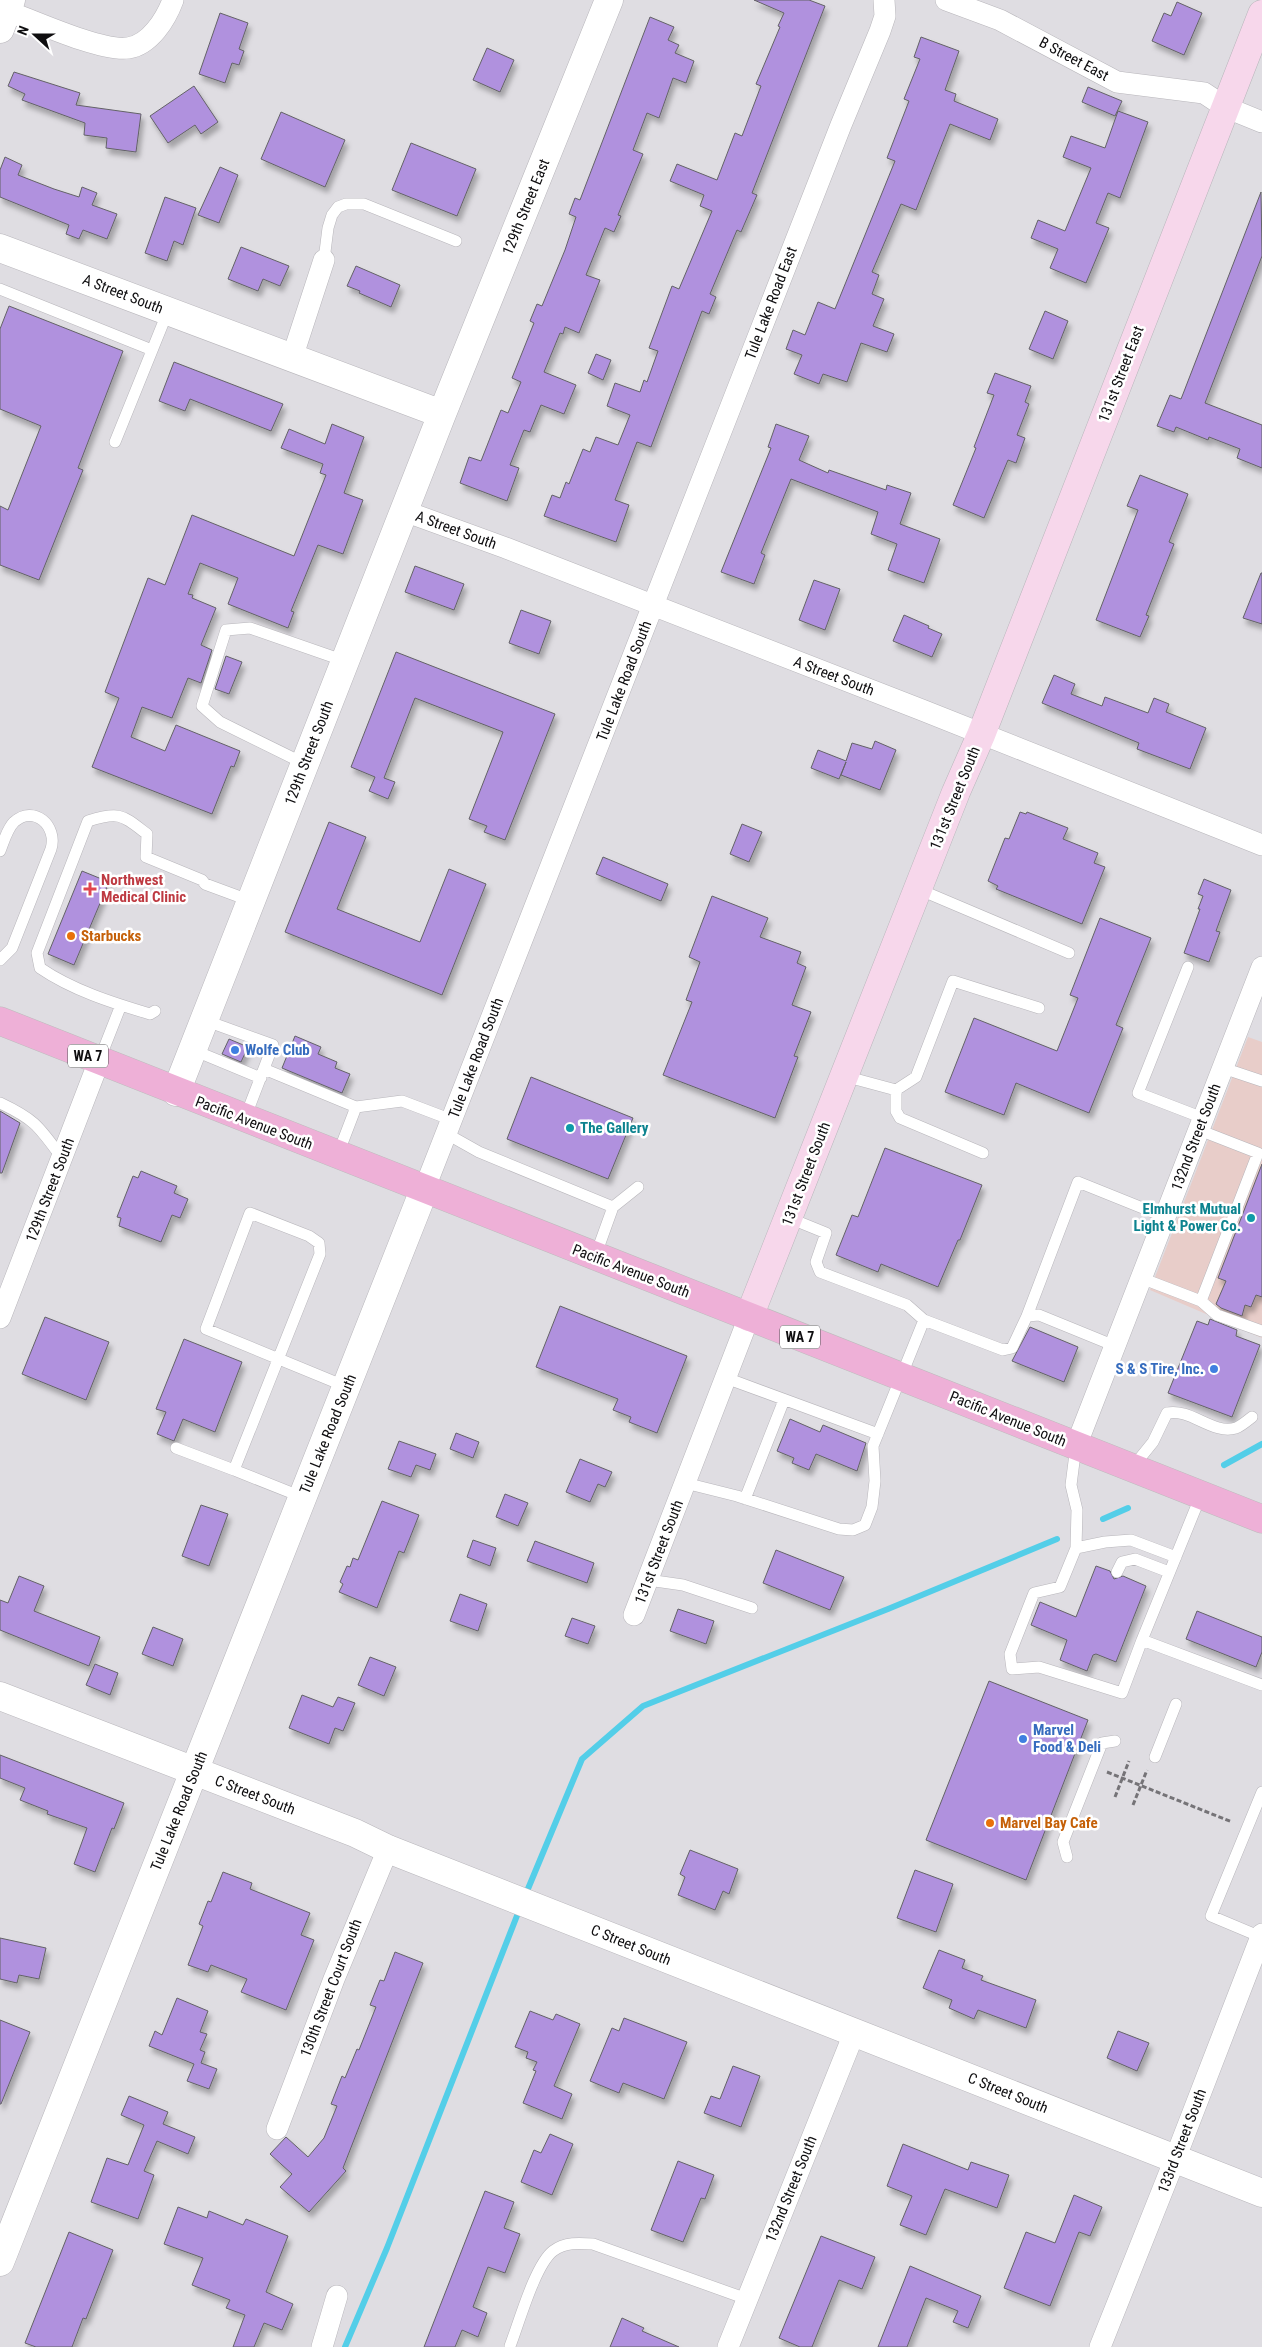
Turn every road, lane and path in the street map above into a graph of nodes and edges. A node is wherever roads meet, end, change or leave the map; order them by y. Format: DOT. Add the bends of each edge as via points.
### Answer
graph roads {
  1 [pos="173,0"];
  2 [pos="610,0"];
  3 [pos="884,0"];
  4 [pos="946,0"];
  5 [pos="6,13"];
  6 [pos="1262,14"];
  7 [pos="1225,108"];
  8 [pos="1262,122"];
  9 [pos="456,241"];
  10 [pos="0,248"];
  11 [pos="324,260"];
  12 [pos="0,289"];
  13 [pos="168,311"];
  14 [pos="152,350"];
  15 [pos="292,358"];
  16 [pos="442,414"];
  17 [pos="115,442"];
  18 [pos="404,512"];
  19 [pos="652,605"];
  20 [pos="345,662"];
  21 [pos="981,735"];
  22 [pos="305,764"];
  23 [pos="1262,845"];
  24 [pos="0,851"];
  25 [pos="918,890"];
  26 [pos="250,901"];
  27 [pos="1069,953"];
  28 [pos="0,960"];
  29 [pos="1188,966"];
  30 [pos="1262,967"];
  31 [pos="121,1005"];
  32 [pos="1039,1008"];
  33 [pos="155,1011"];
  34 [pos="204,1020"];
  35 [pos="0,1021"];
  36 [pos="192,1050"];
  37 [pos="99,1061"];
  38 [pos="1223,1068"];
  39 [pos="262,1074"];
  40 [pos="844,1076"];
  41 [pos="1262,1081"];
  42 [pos="896,1090"];
  43 [pos="176,1092"];
  44 [pos="0,1103"];
  45 [pos="356,1107"];
  46 [pos="245,1119"];
  47 [pos="1201,1124"];
  48 [pos="449,1127"];
  49 [pos="983,1153"];
  50 [pos="1260,1154"];
  51 [pos="337,1155"];
  52 [pos="62,1158"];
  53 [pos="638,1187"];
  54 [pos="424,1190"];
  55 [pos="613,1207"];
  56 [pos="1165,1217"];
  57 [pos="789,1218"];
  58 [pos="595,1257"];
  59 [pos="1141,1278"];
  60 [pos="1201,1301"];
  61 [pos="1027,1316"];
  62 [pos="749,1317"];
  63 [pos="0,1318"];
  64 [pos="924,1320"];
  65 [pos="1262,1331"];
  66 [pos="1115,1346"];
  67 [pos="279,1360"];
  68 [pos="900,1377"];
  69 [pos="726,1378"];
  70 [pos="347,1387"];
  71 [pos="784,1400"];
  72 [pos="1252,1417"];
  73 [pos="878,1434"];
  74 [pos="1076,1446"];
  75 [pos="176,1448"];
  76 [pos="1132,1468"];
  77 [pos="234,1470"];
  78 [pos="685,1483"];
  79 [pos="1201,1495"];
  80 [pos="302,1497"];
  81 [pos="745,1498"];
  82 [pos="1257,1514"];
  83 [pos="1076,1548"];
  84 [pos="1176,1557"];
  85 [pos="1117,1572"];
  86 [pos="1169,1572"];
  87 [pos="648,1580"];
  88 [pos="752,1608"];
  89 [pos="634,1615"];
  90 [pos="1142,1640"];
  91 [pos="1262,1685"];
  92 [pos="0,1696"];
  93 [pos="1176,1704"];
  94 [pos="1115,1741"];
  95 [pos="1155,1757"];
  96 [pos="1129,1761"];
  97 [pos="1147,1768"];
  98 [pos="194,1772"];
  99 [pos="1143,1786"];
  100 [pos="1115,1797"];
  101 [pos="1261,1798"];
  102 [pos="1133,1805"];
  103 [pos="1232,1822"];
  104 [pos="388,1849"];
  105 [pos="1066,1857"];
  106 [pos="1261,1935"];
  107 [pos="1256,1967"];
  108 [pos="855,2032"];
  109 [pos="277,2129"];
  110 [pos="1175,2159"];
  111 [pos="1262,2193"];
  112 [pos="0,2262"];
  113 [pos="337,2296"];
  114 [pos="747,2299"];
  115 [pos="510,2346"];
  116 [pos="322,2347"];
  117 [pos="728,2347"];
  118 [pos="1100,2347"];
  1 -- 5 [label="street" via="165,19 144,40 128,48 96,44"];
  2 -- 16 [label="street, 129th Street East"];
  3 -- 19 [label="street, Tule Lake Road East" via="885,16 880,31"];
  4 -- 7 [label="street, B Street East" via="1000,20 1117,82 1204,93"];
  6 -- 7 [label="main road, 131st Street East"];
  7 -- 8 [label="street, B Street East"];
  7 -- 21 [label="main road, 131st Street East"];
  9 -- 11 [label="lane" via="364,204 346,204 338,207 332,215"];
  10 -- 13 [label="street, A Street South"];
  11 -- 15 [label="street"];
  12 -- 14 [label="lane"];
  13 -- 14 [label="lane"];
  13 -- 15 [label="street, A Street South"];
  14 -- 17 [label="lane"];
  15 -- 16 [label="street, A Street South"];
  16 -- 18 [label="street, 129th Street South"];
  18 -- 19 [label="street, A Street South"];
  18 -- 20 [label="street, 129th Street South"];
  19 -- 21 [label="street, A Street South"];
  19 -- 48 [label="street, Tule Lake Road South"];
  20 -- 22 [label="street, 129th Street South"];
  20 -- 22 [label="lane" via="250,628 226,630 202,706 220,722"];
  21 -- 23 [label="street, A Street South"];
  21 -- 25 [label="main road, 131st Street South"];
  22 -- 26 [label="street, 129th Street South"];
  24 -- 28 [label="lane" via="9,828 24,817 37,817 44,821 53,834 53,842 12,948"];
  25 -- 27 [label="lane"];
  25 -- 40 [label="main road, 131st Street South"];
  26 -- 31 [label="lane" via="146,857 147,834 124,816 103,816 88,821 37,953 40,968 56,979"];
  26 -- 34 [label="street, 129th Street South"];
  29 -- 47 [label="lane" via="1138,1093"];
  30 -- 38 [label="street, 132nd Street South"];
  31 -- 33 [label="lane" via="150,1014"];
  31 -- 37 [label="lane"];
  32 -- 42 [label="lane" via="953,981 916,1077"];
  34 -- 36 [label="street, 129th Street South"];
  34 -- 39 [label="lane" via="273,1045"];
  35 -- 37 [label="main road, Pacific Avenue South / WA 7"];
  36 -- 39 [label="lane"];
  36 -- 43 [label="street, 129th Street South"];
  37 -- 43 [label="main road, Pacific Avenue South / WA 7"];
  37 -- 52 [label="street, 129th Street South"];
  38 -- 41 [label="lane"];
  38 -- 47 [label="street, 132nd Street South"];
  39 -- 45 [label="lane"];
  39 -- 46 [label="lane"];
  40 -- 42 [label="lane"];
  40 -- 57 [label="main road, 131st Street South"];
  42 -- 49 [label="lane" via="896,1111 900,1118"];
  43 -- 46 [label="main road, Pacific Avenue South / WA 7"];
  44 -- 52 [label="lane" via="38,1124"];
  45 -- 48 [label="lane" via="402,1102"];
  45 -- 51 [label="lane"];
  46 -- 51 [label="main road, Pacific Avenue South / WA 7"];
  47 -- 50 [label="lane"];
  47 -- 56 [label="street, 132nd Street South"];
  48 -- 54 [label="street, Tule Lake Road South"];
  48 -- 55 [label="lane" via="480,1152"];
  50 -- 60 [label="lane"];
  51 -- 54 [label="main road, Pacific Avenue South / WA 7"];
  52 -- 63 [label="street, 129th Street South"];
  53 -- 55 [label="lane"];
  54 -- 58 [label="main road, Pacific Avenue South / WA 7"];
  54 -- 70 [label="street, Tule Lake Road South"];
  55 -- 58 [label="lane"];
  56 -- 59 [label="street, 132nd Street South"];
  56 -- 61 [label="lane" via="1078,1182"];
  57 -- 62 [label="main road, 131st Street South"];
  57 -- 64 [label="lane" via="826,1233 816,1262 820,1272 907,1305"];
  58 -- 62 [label="main road, Pacific Avenue South / WA 7"];
  59 -- 60 [label="lane"];
  59 -- 66 [label="street, 132nd Street South"];
  60 -- 65 [label="lane" via="1217,1315"];
  61 -- 64 [label="lane" via="1012,1348 1003,1350"];
  61 -- 66 [label="lane" via="1039,1315"];
  62 -- 68 [label="main road, Pacific Avenue South / WA 7"];
  62 -- 69 [label="street, 131st Street South"];
  64 -- 68 [label="lane"];
  66 -- 74 [label="street, 132nd Street South"];
  67 -- 67 [label="lane" via="320,1254 319,1243 250,1213 206,1330"];
  67 -- 70 [label="lane"];
  67 -- 77 [label="lane"];
  68 -- 73 [label="lane"];
  68 -- 74 [label="main road, Pacific Avenue South / WA 7"];
  69 -- 71 [label="lane"];
  69 -- 78 [label="street, 131st Street South"];
  70 -- 80 [label="street, Tule Lake Road South"];
  71 -- 73 [label="lane"];
  71 -- 81 [label="lane"];
  72 -- 76 [label="lane" via="1236,1428 1221,1429 1183,1414 1167,1413 1153,1442"];
  73 -- 81 [label="lane" via="873,1446 875,1481 872,1507 865,1525 854,1530 839,1529"];
  74 -- 76 [label="main road, Pacific Avenue South / WA 7"];
  74 -- 83 [label="lane" via="1071,1485 1078,1510"];
  75 -- 77 [label="lane"];
  76 -- 79 [label="main road, Pacific Avenue South / WA 7"];
  77 -- 80 [label="lane"];
  78 -- 81 [label="lane"];
  78 -- 87 [label="street, 131st Street South"];
  79 -- 82 [label="main road, Pacific Avenue South / WA 7"];
  79 -- 84 [label="lane"];
  80 -- 98 [label="street, Tule Lake Road South"];
  83 -- 84 [label="lane" via="1131,1540"];
  83 -- 90 [label="lane" via="1060,1587 1034,1593 1010,1654 1012,1669 1039,1667 1122,1692"];
  84 -- 86 [label="lane"];
  85 -- 86 [label="lane" via="1122,1562 1135,1559"];
  86 -- 90 [label="lane"];
  87 -- 88 [label="lane" via="684,1585"];
  87 -- 89 [label="street, 131st Street South"];
  90 -- 91 [label="lane"];
  92 -- 98 [label="street, C Street South"];
  93 -- 95 [label="lane"];
  94 -- 105 [label="lane" via="1102,1743 1063,1842"];
  96 -- 100 [label="path"];
  97 -- 102 [label="path"];
  98 -- 104 [label="street, C Street South" via="355,1833"];
  98 -- 112 [label="street, Tule Lake Road South"];
  99 -- 103 [label="path"];
  101 -- 106 [label="lane" via="1211,1916"];
  104 -- 108 [label="street, C Street South"];
  104 -- 109 [label="street, 130th Street Court South" via="337,1970"];
  106 -- 107 [label="street, 133rd Street South"];
  107 -- 110 [label="street, 133rd Street South"];
  108 -- 110 [label="street, C Street South"];
  108 -- 114 [label="street, 132nd Street South"];
  110 -- 111 [label="street, C Street South"];
  110 -- 118 [label="street, 133rd Street South"];
  113 -- 116 [label="street"];
  114 -- 115 [label="lane" via="593,2244 573,2242 553,2251 540,2268"];
  114 -- 117 [label="street, 132nd Street South"];
}
